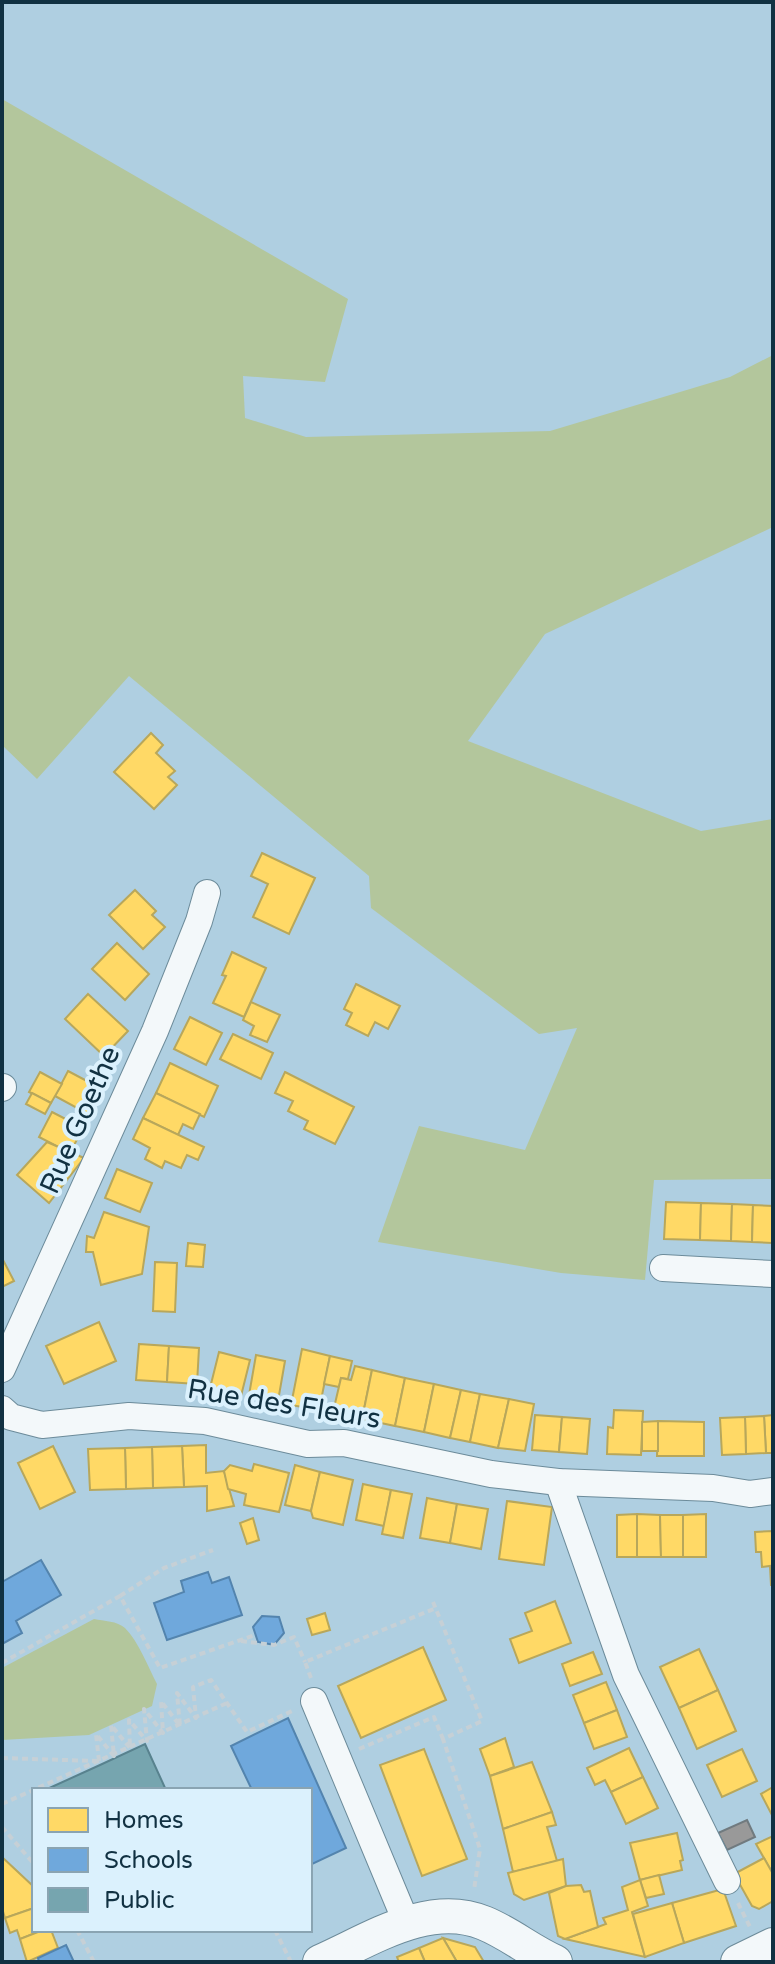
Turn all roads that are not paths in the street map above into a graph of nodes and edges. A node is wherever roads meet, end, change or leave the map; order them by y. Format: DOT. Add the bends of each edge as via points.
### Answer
graph roads {
  1 [pos="207,893"];
  2 [pos="663,1268"];
  3 [pos="773,1274"];
  4 [pos="2,1369"];
  5 [pos="2,1409"];
  6 [pos="558,1482"];
  7 [pos="773,1491"];
  8 [pos="314,1701"];
  9 [pos="727,1881"];
  10 [pos="407,1924"];
  11 [pos="320,1962"];
  12 [pos="555,1962"];
  1 -- 4 [label="street, Rue Goethe" via="155,1031"];
  2 -- 3 [label="street"];
  5 -- 6 [label="street, Rue des Fleurs" via="11,1417 42,1425 129,1416 205,1421 308,1444 344,1443 491,1474"];
  6 -- 7 [label="street, Rue des Fleurs"];
  6 -- 9 [label="street" via="626,1675"];
  8 -- 10 [label="street"];
  10 -- 11 [label="main road"];
  10 -- 12 [label="main road" via="459,1915 485,1923"];
}
